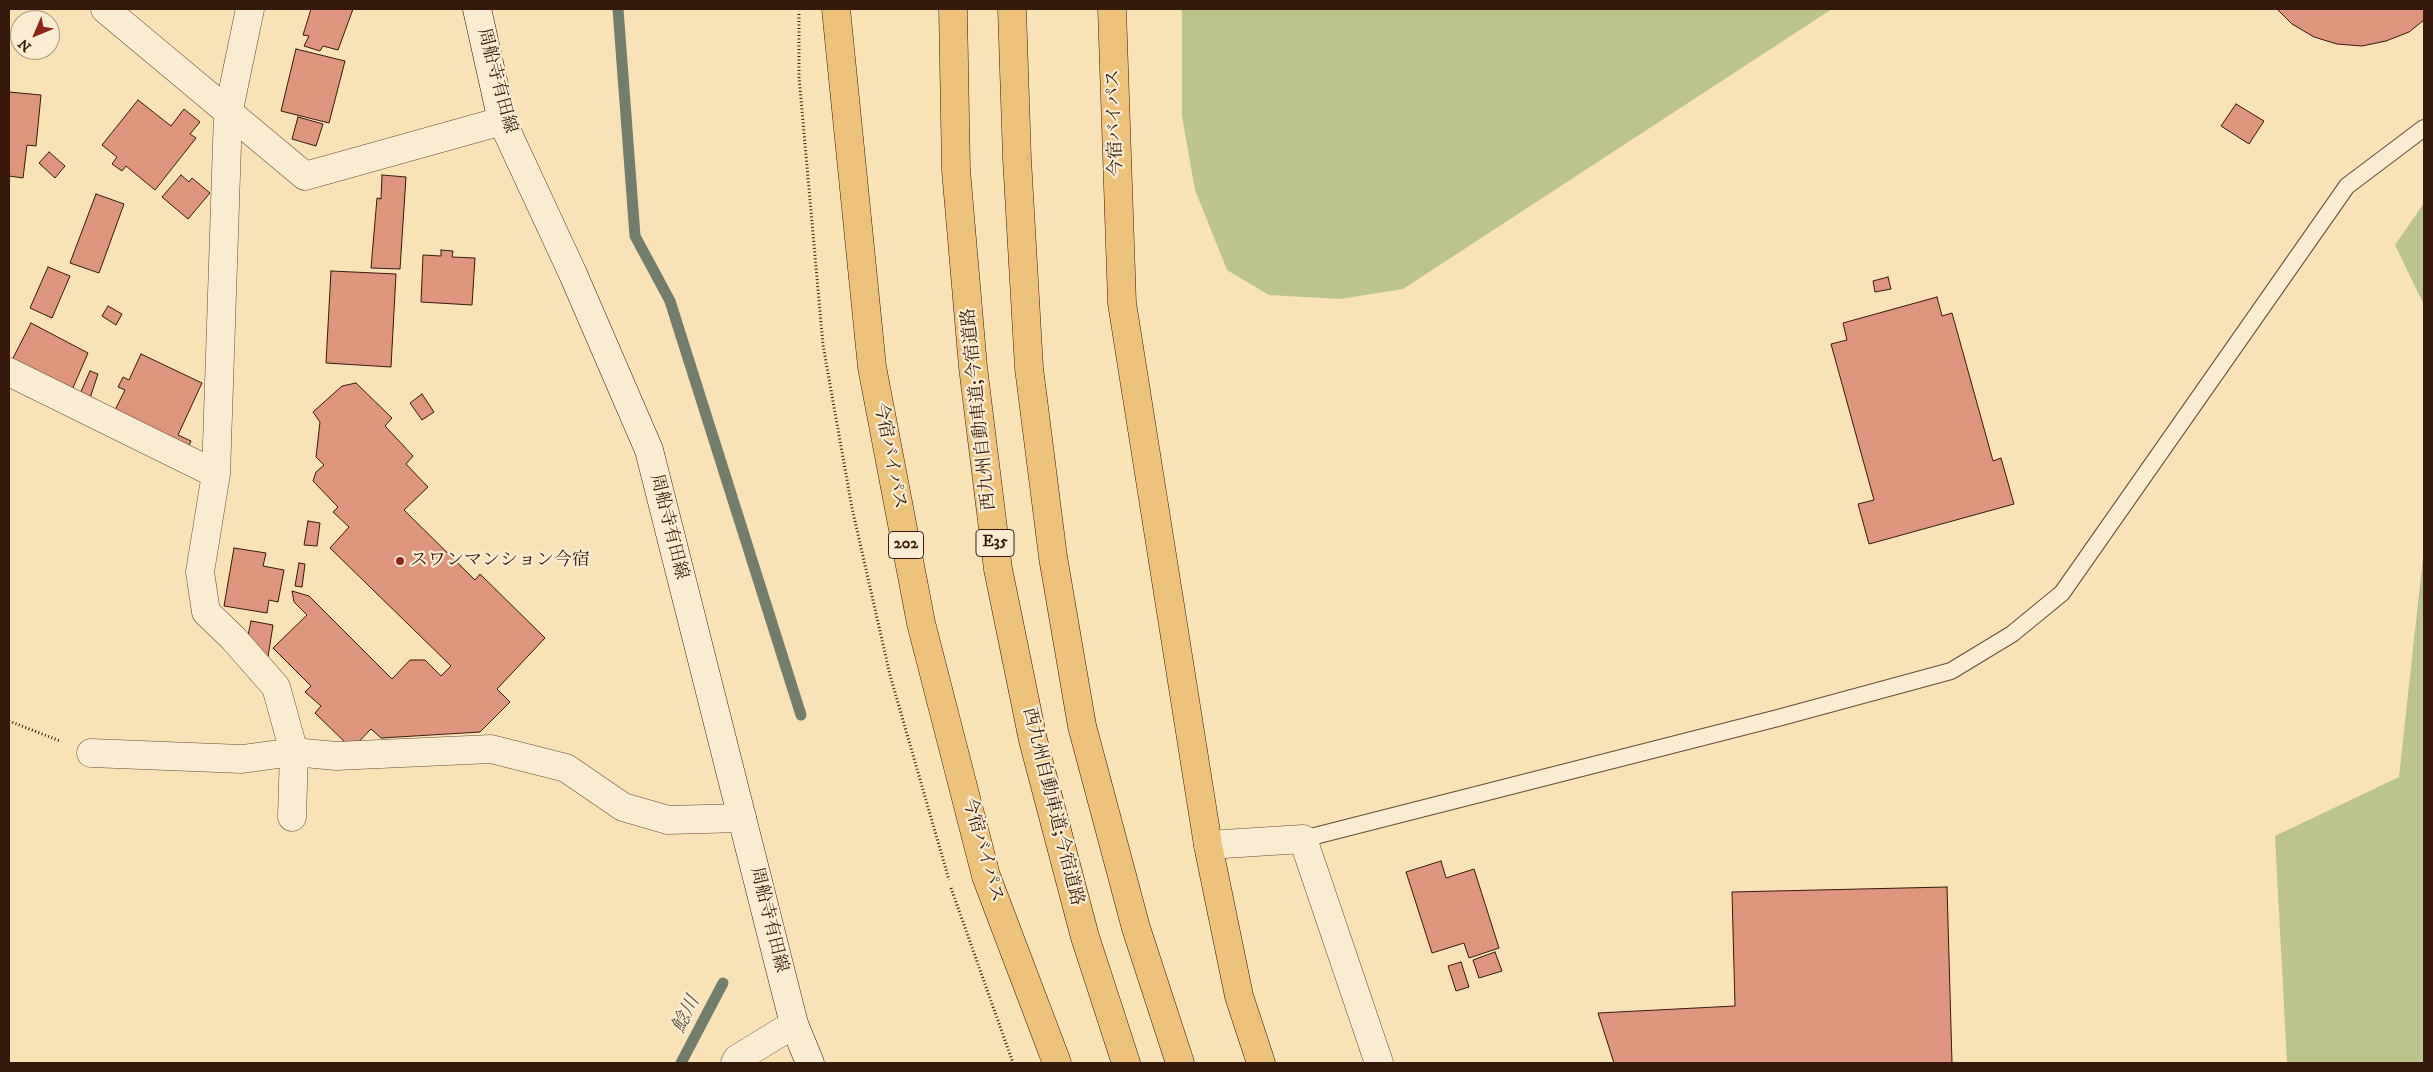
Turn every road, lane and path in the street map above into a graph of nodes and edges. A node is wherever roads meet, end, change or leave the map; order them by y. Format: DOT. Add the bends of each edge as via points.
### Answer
graph roads {
  1 [pos="105,9"];
  2 [pos="250,9"];
  3 [pos="477,9"];
  4 [pos="836,9"];
  5 [pos="953,9"];
  6 [pos="1012,9"];
  7 [pos="1112,9"];
  8 [pos="228,114"];
  9 [pos="502,121"];
  10 [pos="2424,128"];
  11 [pos="9,372"];
  12 [pos="216,474"];
  13 [pos="9,721"];
  14 [pos="294,752"];
  15 [pos="91,753"];
  16 [pos="292,817"];
  17 [pos="742,818"];
  18 [pos="1303,839"];
  19 [pos="1208,845"];
  20 [pos="794,1024"];
  21 [pos="735,1063"];
  22 [pos="810,1063"];
  23 [pos="1057,1063"];
  24 [pos="1126,1063"];
  25 [pos="1180,1063"];
  26 [pos="1261,1063"];
  27 [pos="1379,1063"];
  1 -- 8 [label="street"];
  2 -- 8 [label="street"];
  3 -- 9 [label="street, 周船寺有田線"];
  4 -- 23 [label="highway, 今宿バイパス / 202" via="872,367 921,623 986,876"];
  5 -- 24 [label="highway, 西九州自動車道;今宿道路 / E35" via="956,170 974,367 998,570 1032,740 1085,937"];
  6 -- 25 [label="highway" via="1029,368 1053,557 1082,726 1136,928"];
  7 -- 19 [label="highway, 今宿バイパス" via="1122,303"];
  8 -- 9 [label="street" via="305,176"];
  8 -- 12 [label="street"];
  9 -- 17 [label="street, 周船寺有田線" via="649,450"];
  10 -- 18 [label="lane" via="2347,186 2062,593 2012,634 1951,671"];
  11 -- 12 [label="street"];
  12 -- 14 [label="street" via="200,572 206,612 276,687"];
  13 -- 15 [label="path"];
  14 -- 15 [label="street" via="242,759"];
  14 -- 16 [label="street"];
  14 -- 17 [label="street" via="336,756 491,749 566,768 623,807 668,820"];
  17 -- 20 [label="street, 周船寺有田線"];
  18 -- 19 [label="street"];
  18 -- 27 [label="street"];
  19 -- 26 [label="highway, 今宿バイパス" via="1239,996"];
  20 -- 21 [label="street"];
  20 -- 22 [label="street, 周船寺有田線"];
}
